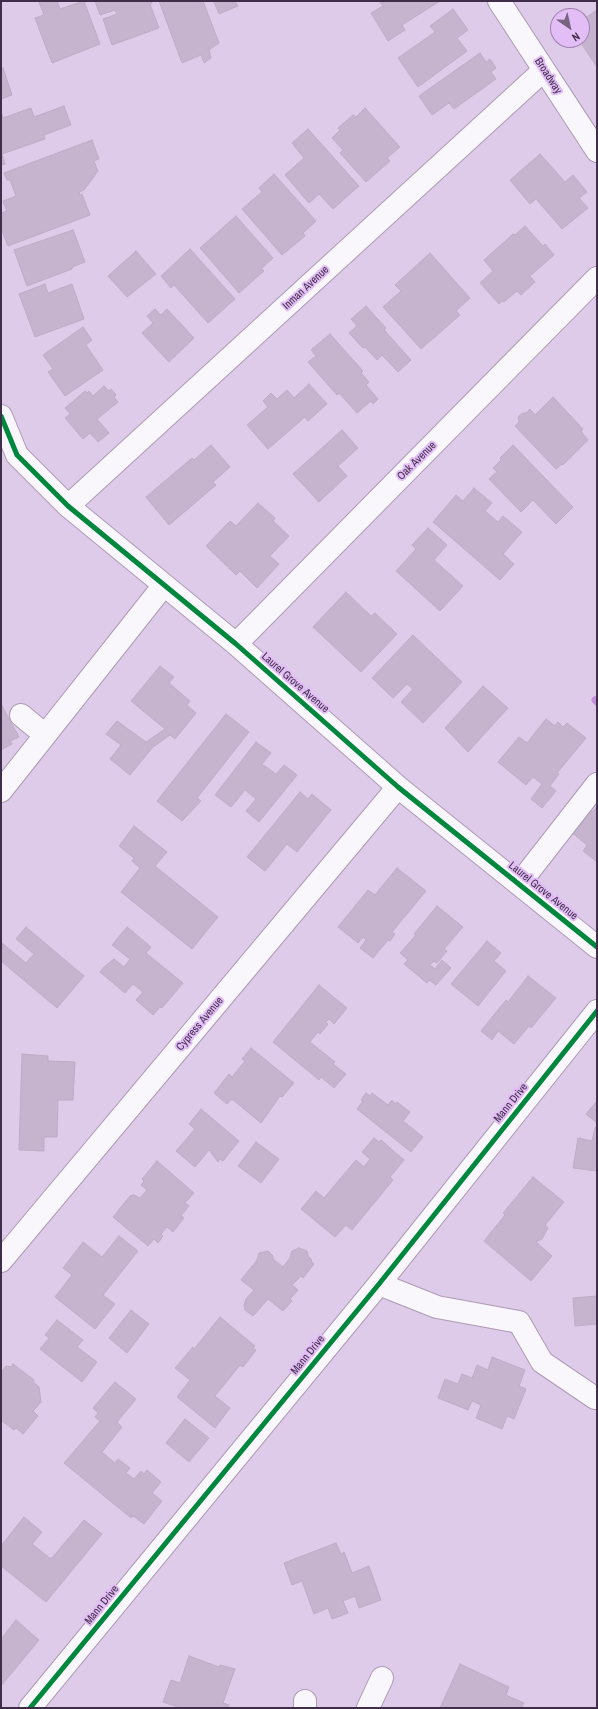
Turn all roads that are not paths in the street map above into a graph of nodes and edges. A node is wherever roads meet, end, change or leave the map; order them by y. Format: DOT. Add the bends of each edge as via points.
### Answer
graph roads {
  1 [pos="499,1"];
  2 [pos="544,70"];
  3 [pos="597,151"];
  4 [pos="597,278"];
  5 [pos="1,416"];
  6 [pos="68,506"];
  7 [pos="164,585"];
  8 [pos="236,644"];
  9 [pos="21,715"];
  10 [pos="45,735"];
  11 [pos="597,784"];
  12 [pos="398,787"];
  13 [pos="1,792"];
  14 [pos="519,884"];
  15 [pos="597,947"];
  16 [pos="597,1012"];
  17 [pos="1,1261"];
  18 [pos="379,1284"];
  19 [pos="595,1398"];
  20 [pos="382,1678"];
  21 [pos="30,1708"];
  22 [pos="368,1708"];
  1 -- 2 [label="street, Broadway"];
  2 -- 3 [label="street, Broadway"];
  2 -- 6 [label="street, Inman Avenue"];
  4 -- 8 [label="street, Oak Avenue"];
  5 -- 6 [label="street, Laurel Grove Avenue" via="17,455"];
  6 -- 7 [label="street, Laurel Grove Avenue"];
  7 -- 8 [label="street, Laurel Grove Avenue"];
  7 -- 10 [label="street"];
  8 -- 12 [label="street, Laurel Grove Avenue"];
  9 -- 10 [label="street"];
  10 -- 13 [label="street"];
  11 -- 14 [label="street"];
  12 -- 14 [label="street, Laurel Grove Avenue"];
  12 -- 17 [label="street, Cypress Avenue"];
  14 -- 15 [label="street, Laurel Grove Avenue"];
  16 -- 18 [label="street, Mann Drive"];
  18 -- 19 [label="street" via="437,1307 519,1322 542,1362"];
  18 -- 21 [label="street, Mann Drive"];
  20 -- 22 [label="street"];
}
